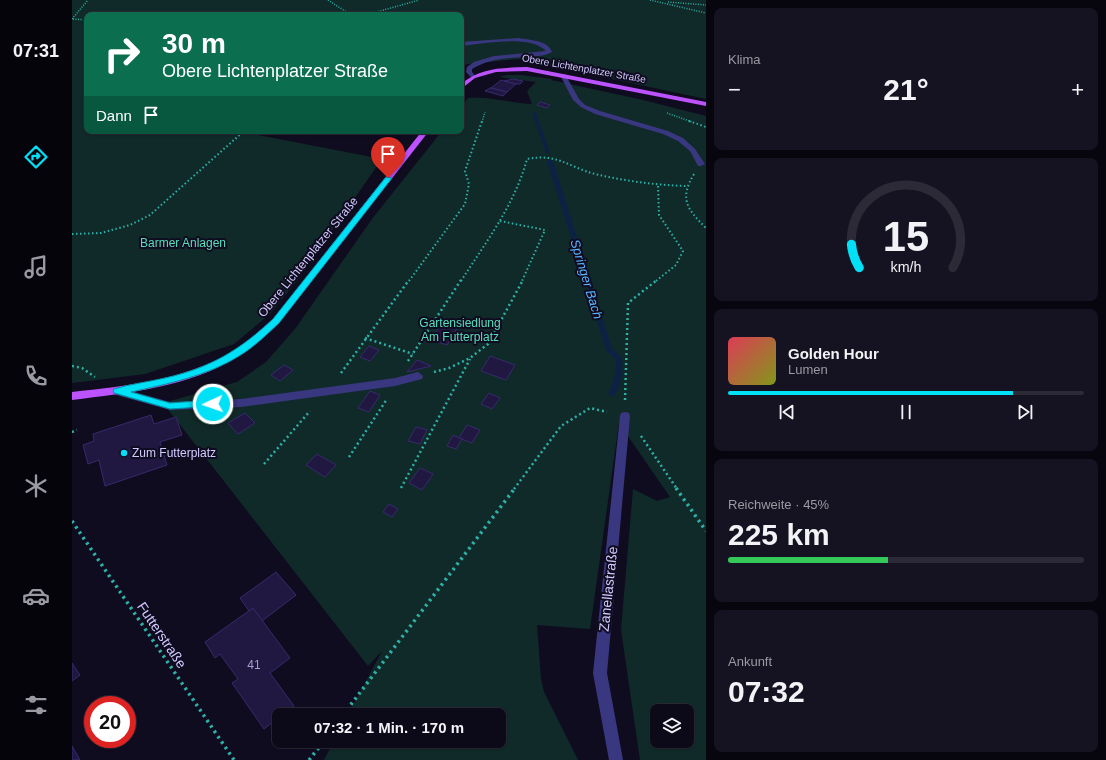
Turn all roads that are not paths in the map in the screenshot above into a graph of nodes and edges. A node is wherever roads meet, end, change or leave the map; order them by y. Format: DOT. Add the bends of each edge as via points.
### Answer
graph roads {
  1 [pos="464,44"];
  2 [pos="564,76"];
  3 [pos="473,77"];
  4 [pos="464,84"];
  5 [pos="706,104"];
  6 [pos="424,134"];
  7 [pos="701,164"];
  8 [pos="418,376"];
  9 [pos="117,391"];
  10 [pos="72,396"];
  11 [pos="625,416"];
  12 [pos="616,760"];
  1 -- 3 [label="street" via="514,40 536,43 549,52 501,57 473,64 469,72"];
  2 -- 3 [label="main road, Obere Lichtenplatzer Straße" via="508,68"];
  2 -- 5 [label="main road, Obere Lichtenplatzer Straße"];
  2 -- 7 [label="street" via="581,105 606,116 669,134 697,154"];
  3 -- 4 [label="main road, Obere Lichtenplatzer Straße"];
  6 -- 9 [label="main road, Obere Lichtenplatzer Straße" via="276,321 256,340 235,355 205,369 167,381"];
  8 -- 9 [label="street" via="327,392 241,403 170,406"];
  9 -- 10 [label="main road, Obere Lichtenplatzer Straße"];
  11 -- 12 [label="street, Zanellastraße" via="600,673"];
}
